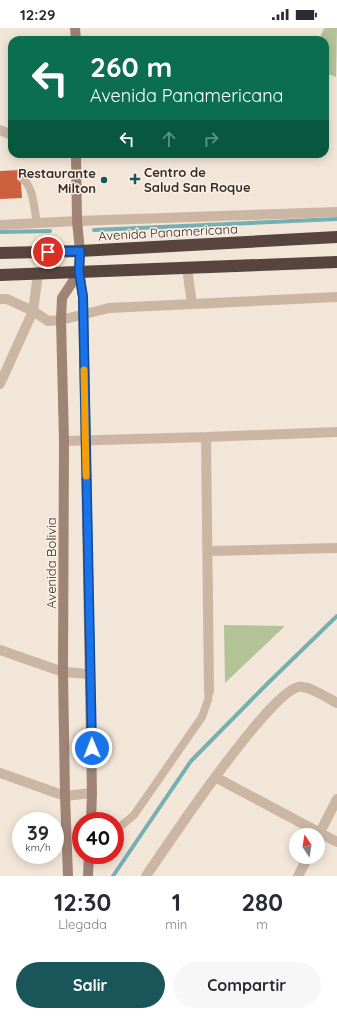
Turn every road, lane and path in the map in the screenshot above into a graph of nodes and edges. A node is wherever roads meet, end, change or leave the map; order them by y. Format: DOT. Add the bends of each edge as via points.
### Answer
graph roads {
  1 [pos="74,158"];
  2 [pos="21,178"];
  3 [pos="337,212"];
  4 [pos="77,221"];
  5 [pos="37,223"];
  6 [pos="0,225"];
  7 [pos="337,237"];
  8 [pos="80,251"];
  9 [pos="0,253"];
  10 [pos="337,262"];
  11 [pos="188,268"];
  12 [pos="79,272"];
  13 [pos="38,274"];
  14 [pos="0,275"];
  15 [pos="337,297"];
  16 [pos="0,299"];
  17 [pos="192,304"];
  18 [pos="33,311"];
  19 [pos="83,314"];
  20 [pos="61,320"];
  21 [pos="0,384"];
  22 [pos="337,432"];
  23 [pos="206,437"];
  24 [pos="86,440"];
  25 [pos="64,441"];
  26 [pos="337,548"];
  27 [pos="208,550"];
  28 [pos="0,650"];
  29 [pos="64,672"];
  30 [pos="90,674"];
  31 [pos="209,691"];
  32 [pos="337,703"];
  33 [pos="0,773"];
  34 [pos="215,777"];
  35 [pos="92,793"];
  36 [pos="65,796"];
  37 [pos="337,800"];
  38 [pos="91,812"];
  39 [pos="124,824"];
  40 [pos="306,828"];
  41 [pos="323,828"];
  42 [pos="325,837"];
  43 [pos="337,842"];
  44 [pos="89,864"];
  45 [pos="304,864"];
  46 [pos="68,876"];
  47 [pos="88,876"];
  48 [pos="146,876"];
  49 [pos="298,876"];
  1 -- 4 [label="street"];
  2 -- 5 [label="lane" via="30,187"];
  3 -- 4 [label="street"];
  4 -- 5 [label="street"];
  4 -- 8 [label="street"];
  5 -- 6 [label="street"];
  7 -- 8 [label="highway, Avenida Panamericana"];
  8 -- 9 [label="highway, Avenida Panamericana"];
  8 -- 12 [label="street"];
  10 -- 11 [label="highway"];
  11 -- 12 [label="highway"];
  11 -- 17 [label="street"];
  12 -- 13 [label="highway"];
  12 -- 19 [label="street"];
  12 -- 20 [label="street, Avenida Bolivia" via="62,298"];
  13 -- 14 [label="highway"];
  13 -- 18 [label="street"];
  15 -- 17 [label="street"];
  16 -- 18 [label="street" via="7,299"];
  17 -- 19 [label="street" via="109,308"];
  18 -- 20 [label="street" via="48,321"];
  18 -- 21 [label="street"];
  19 -- 20 [label="street"];
  19 -- 24 [label="street"];
  20 -- 25 [label="street, Avenida Bolivia"];
  22 -- 23 [label="street"];
  23 -- 24 [label="street"];
  23 -- 27 [label="street"];
  24 -- 25 [label="street"];
  24 -- 30 [label="street"];
  25 -- 29 [label="street, Avenida Bolivia"];
  26 -- 27 [label="street"];
  27 -- 31 [label="street"];
  28 -- 29 [label="street"];
  29 -- 30 [label="street"];
  29 -- 36 [label="street, Avenida Bolivia"];
  30 -- 35 [label="street"];
  31 -- 39 [label="lane" via="202,717 134,815"];
  32 -- 34 [label="street" via="307,687 298,687 282,698 262,718"];
  33 -- 36 [label="street"];
  34 -- 40 [label="street"];
  34 -- 48 [label="street"];
  35 -- 36 [label="street"];
  35 -- 38 [label="street"];
  36 -- 46 [label="street, Avenida Bolivia"];
  37 -- 41 [label="street"];
  42 -- 43 [label="street"];
  44 -- 47 [label="street"];
  45 -- 49 [label="street"];
}
